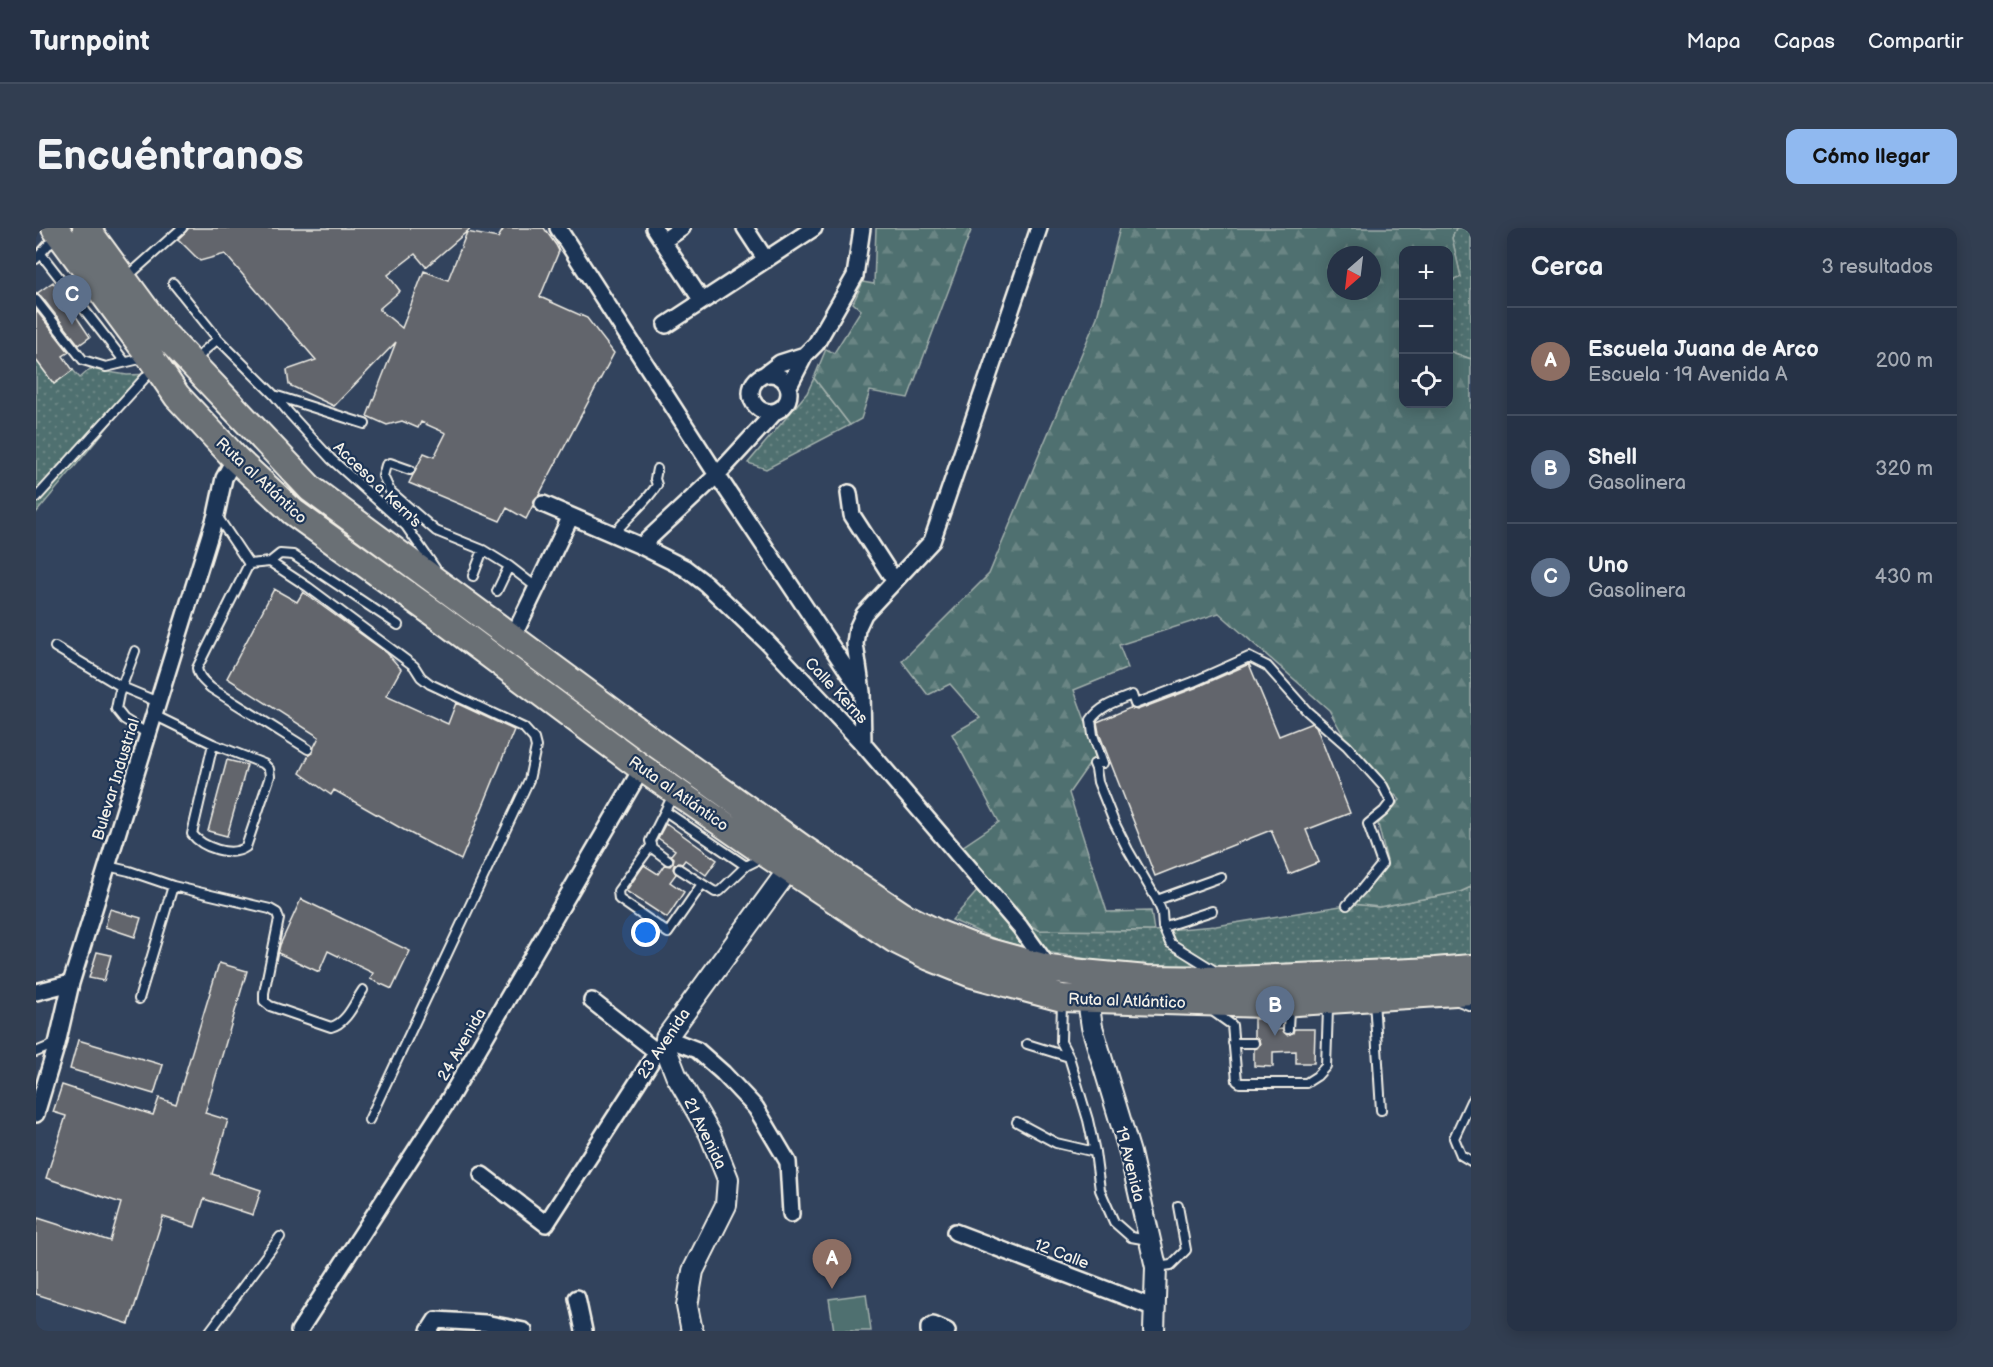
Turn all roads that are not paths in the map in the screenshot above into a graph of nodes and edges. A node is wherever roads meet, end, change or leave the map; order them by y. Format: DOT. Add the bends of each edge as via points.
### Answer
graph roads {
  1 [pos="182,228"];
  2 [pos="558,228"];
  3 [pos="682,228"];
  4 [pos="745,228"];
  5 [pos="814,228"];
  6 [pos="862,228"];
  7 [pos="1039,228"];
  8 [pos="68,231"];
  9 [pos="658,235"];
  10 [pos="38,256"];
  11 [pos="766,260"];
  12 [pos="124,280"];
  13 [pos="172,283"];
  14 [pos="36,300"];
  15 [pos="702,301"];
  16 [pos="666,325"];
  17 [pos="218,339"];
  18 [pos="805,355"];
  19 [pos="125,362"];
  20 [pos="154,362"];
  21 [pos="192,365"];
  22 [pos="764,375"];
  23 [pos="789,386"];
  24 [pos="274,394"];
  25 [pos="752,399"];
  26 [pos="776,411"];
  27 [pos="364,424"];
  28 [pos="755,432"];
  29 [pos="235,458"];
  30 [pos="657,469"];
  31 [pos="410,470"];
  32 [pos="717,475"];
  33 [pos="849,493"];
  34 [pos="36,498"];
  35 [pos="543,504"];
  36 [pos="216,515"];
  37 [pos="571,516"];
  38 [pos="613,534"];
  39 [pos="641,546"];
  40 [pos="483,550"];
  41 [pos="270,562"];
  42 [pos="249,564"];
  43 [pos="509,566"];
  44 [pos="473,576"];
  45 [pos="894,580"];
  46 [pos="536,587"];
  47 [pos="497,591"];
  48 [pos="458,598"];
  49 [pos="398,625"];
  50 [pos="513,637"];
  51 [pos="55,647"];
  52 [pos="135,651"];
  53 [pos="122,687"];
  54 [pos="862,692"];
  55 [pos="156,708"];
  56 [pos="148,734"];
  57 [pos="213,744"];
  58 [pos="863,744"];
  59 [pos="308,749"];
  60 [pos="642,768"];
  61 [pos="670,801"];
  62 [pos="651,846"];
  63 [pos="668,860"];
  64 [pos="768,864"];
  65 [pos="107,866"];
  66 [pos="680,868"];
  67 [pos="1221,877"];
  68 [pos="702,884"];
  69 [pos="173,885"];
  70 [pos="1157,900"];
  71 [pos="1347,905"];
  72 [pos="1212,911"];
  73 [pos="1163,927"];
  74 [pos="1471,968"];
  75 [pos="1050,969"];
  76 [pos="1232,980"];
  77 [pos="71,983"];
  78 [pos="363,990"];
  79 [pos="1471,991"];
  80 [pos="36,992"];
  81 [pos="1436,994"];
  82 [pos="1374,998"];
  83 [pos="139,999"];
  84 [pos="1062,999"];
  85 [pos="1344,999"];
  86 [pos="1088,1000"];
  87 [pos="592,1001"];
  88 [pos="1193,1002"];
  89 [pos="1299,1002"];
  90 [pos="1471,1006"];
  91 [pos="1288,1029"];
  92 [pos="1233,1043"];
  93 [pos="1254,1043"];
  94 [pos="57,1044"];
  95 [pos="1027,1044"];
  96 [pos="661,1045"];
  97 [pos="36,1052"];
  98 [pos="1069,1057"];
  99 [pos="1471,1101"];
  100 [pos="1381,1110"];
  101 [pos="36,1114"];
  102 [pos="369,1120"];
  103 [pos="1017,1122"];
  104 [pos="1095,1152"];
  105 [pos="1471,1161"];
  106 [pos="482,1174"];
  107 [pos="1178,1206"];
  108 [pos="791,1214"];
  109 [pos="955,1232"];
  110 [pos="280,1237"];
  111 [pos="1149,1240"];
  112 [pos="1156,1267"];
  113 [pos="577,1298"];
  114 [pos="1155,1308"];
  115 [pos="486,1327"];
  116 [pos="930,1328"];
  117 [pos="210,1331"];
  118 [pos="298,1331"];
  119 [pos="429,1331"];
  120 [pos="524,1331"];
  121 [pos="584,1331"];
  122 [pos="692,1331"];
  123 [pos="947,1331"];
  124 [pos="1154,1331"];
  1 -- 12 [label="lane"];
  2 -- 32 [label="street"];
  3 -- 9 [label="street"];
  4 -- 11 [label="street"];
  5 -- 11 [label="street"];
  6 -- 18 [label="street" via="855,276 816,344"];
  7 -- 45 [label="street" via="932,541"];
  8 -- 10 [label="lane"];
  8 -- 12 [label="highway, Ruta al Atlántico"];
  8 -- 20 [label="highway, Ruta al Atlántico"];
  9 -- 15 [label="street"];
  10 -- 19 [label="lane"];
  11 -- 15 [label="street"];
  12 -- 21 [label="highway, Ruta al Atlántico"];
  13 -- 17 [label="lane, Acceso a Kern's"];
  14 -- 19 [label="lane" via="83,360 105,367"];
  15 -- 16 [label="street"];
  17 -- 21 [label="lane"];
  17 -- 24 [label="lane, Acceso a Kern's"];
  18 -- 22 [label="street" via="780,363"];
  18 -- 23 [label="street"];
  19 -- 20 [label="lane" via="141,358"];
  20 -- 29 [label="highway, Ruta al Atlántico" via="177,396"];
  20 -- 34 [label="lane"];
  21 -- 48 [label="highway, Ruta al Atlántico" via="311,489"];
  22 -- 23 [label="street" via="779,375"];
  22 -- 25 [label="street" via="753,384"];
  23 -- 26 [label="street" via="788,402"];
  24 -- 27 [label="lane"];
  24 -- 48 [label="lane, Acceso a Kern's" via="331,459 406,526"];
  25 -- 26 [label="street" via="762,410"];
  25 -- 28 [label="street"];
  26 -- 28 [label="street"];
  28 -- 32 [label="street"];
  29 -- 36 [label="street, Bulevar Industrial" via="224,478"];
  29 -- 60 [label="highway, Ruta al Atlántico" via="293,512"];
  30 -- 38 [label="lane" via="653,491"];
  31 -- 40 [label="lane" via="386,465 383,476 390,491 436,531"];
  32 -- 39 [label="street"];
  32 -- 54 [label="street"];
  33 -- 45 [label="street" via="852,515"];
  35 -- 37 [label="street, Calle Kerns"];
  36 -- 42 [label="lane"];
  36 -- 55 [label="street, Bulevar Industrial"];
  37 -- 38 [label="street, Calle Kerns"];
  37 -- 46 [label="street"];
  38 -- 39 [label="street, Calle Kerns"];
  39 -- 58 [label="street, Calle Kerns" via="685,568 706,584"];
  40 -- 43 [label="lane"];
  40 -- 44 [label="lane"];
  41 -- 42 [label="lane"];
  41 -- 49 [label="lane" via="280,554 293,555"];
  41 -- 102 [label="lane" via="414,666 430,684 524,728 536,747 529,780"];
  42 -- 59 [label="lane" via="198,672 211,688"];
  43 -- 46 [label="lane"];
  43 -- 47 [label="lane"];
  45 -- 54 [label="street" via="864,614 857,629 855,644"];
  46 -- 50 [label="street"];
  48 -- 50 [label="highway, Ruta al Atlántico"];
  50 -- 75 [label="highway, Ruta al Atlántico" via="656,744 903,916 978,949"];
  51 -- 53 [label="lane"];
  52 -- 53 [label="lane"];
  53 -- 55 [label="lane"];
  53 -- 56 [label="lane" via="117,709 124,719"];
  54 -- 58 [label="street"];
  55 -- 56 [label="street, Bulevar Industrial"];
  55 -- 57 [label="lane"];
  56 -- 65 [label="street, Bulevar Industrial"];
  57 -- 57 [label="lane" via="192,834 209,848 241,851 246,847 269,769"];
  58 -- 75 [label="street, Calle Kerns" via="1020,927"];
  60 -- 61 [label="highway, Ruta al Atlántico"];
  60 -- 118 [label="street, 24 Avenida" via="449,1099"];
  61 -- 62 [label="lane"];
  61 -- 64 [label="highway, Ruta al Atlántico"];
  62 -- 63 [label="lane"];
  62 -- 68 [label="lane" via="618,891 619,899 668,933"];
  64 -- 68 [label="lane" via="720,891 711,891"];
  64 -- 84 [label="highway, Ruta al Atlántico" via="930,957 972,974"];
  64 -- 96 [label="street, 23 Avenida"];
  65 -- 69 [label="lane"];
  65 -- 77 [label="street, Bulevar Industrial"];
  66 -- 68 [label="lane"];
  67 -- 70 [label="lane"];
  69 -- 78 [label="lane" via="277,913 264,993 264,1001 270,1006 331,1027 339,1025"];
  69 -- 83 [label="lane"];
  70 -- 71 [label="lane" via="1128,850 1098,782 1094,764 1103,763 1091,720 1111,704 1132,695 1135,704 1249,657 1267,666 1307,711 1347,746 1383,786 1391,802 1368,824 1382,864"];
  70 -- 73 [label="lane"];
  72 -- 73 [label="lane"];
  73 -- 76 [label="lane" via="1177,949"];
  74 -- 76 [label="highway, Ruta al Atlántico"];
  75 -- 76 [label="highway, Ruta al Atlántico" via="1147,979"];
  77 -- 80 [label="street"];
  77 -- 94 [label="street, Bulevar Industrial"];
  79 -- 81 [label="highway, Ruta al Atlántico"];
  81 -- 82 [label="highway, Ruta al Atlántico"];
  81 -- 90 [label="lane"];
  82 -- 85 [label="highway, Ruta al Atlántico"];
  82 -- 100 [label="lane"];
  84 -- 86 [label="highway, Ruta al Atlántico"];
  84 -- 98 [label="lane" via="1061,1042"];
  85 -- 89 [label="highway, Ruta al Atlántico"];
  85 -- 92 [label="lane" via="1328,1009 1326,1066 1306,1083 1240,1083"];
  86 -- 88 [label="highway, Ruta al Atlántico"];
  86 -- 111 [label="street, 19 Avenida" via="1092,1027 1130,1153"];
  87 -- 96 [label="street"];
  88 -- 89 [label="highway, Ruta al Atlántico"];
  88 -- 92 [label="lane" via="1212,1010 1232,1026"];
  89 -- 91 [label="lane" via="1289,1009"];
  92 -- 93 [label="lane"];
  94 -- 97 [label="lane"];
  94 -- 101 [label="street, Bulevar Industrial"];
  95 -- 98 [label="lane"];
  96 -- 106 [label="street, 23 Avenida" via="546,1224"];
  96 -- 108 [label="street" via="697,1050 756,1108 788,1162"];
  96 -- 122 [label="street, 21 Avenida" via="710,1134 728,1179 726,1205 693,1270 687,1306"];
  98 -- 104 [label="lane"];
  99 -- 105 [label="lane" via="1454,1138 1461,1155"];
  103 -- 104 [label="lane" via="1056,1143"];
  104 -- 111 [label="lane" via="1100,1190 1114,1222 1131,1238"];
  107 -- 112 [label="lane" via="1186,1250 1171,1265"];
  109 -- 114 [label="street, 12 Calle"];
  110 -- 117 [label="lane"];
  111 -- 112 [label="street, 19 Avenida"];
  112 -- 114 [label="street, 19 Avenida"];
  113 -- 121 [label="street"];
  114 -- 124 [label="street, 19 Avenida"];
  115 -- 119 [label="street" via="436,1320"];
  115 -- 120 [label="street"];
  116 -- 123 [label="street"];
}
